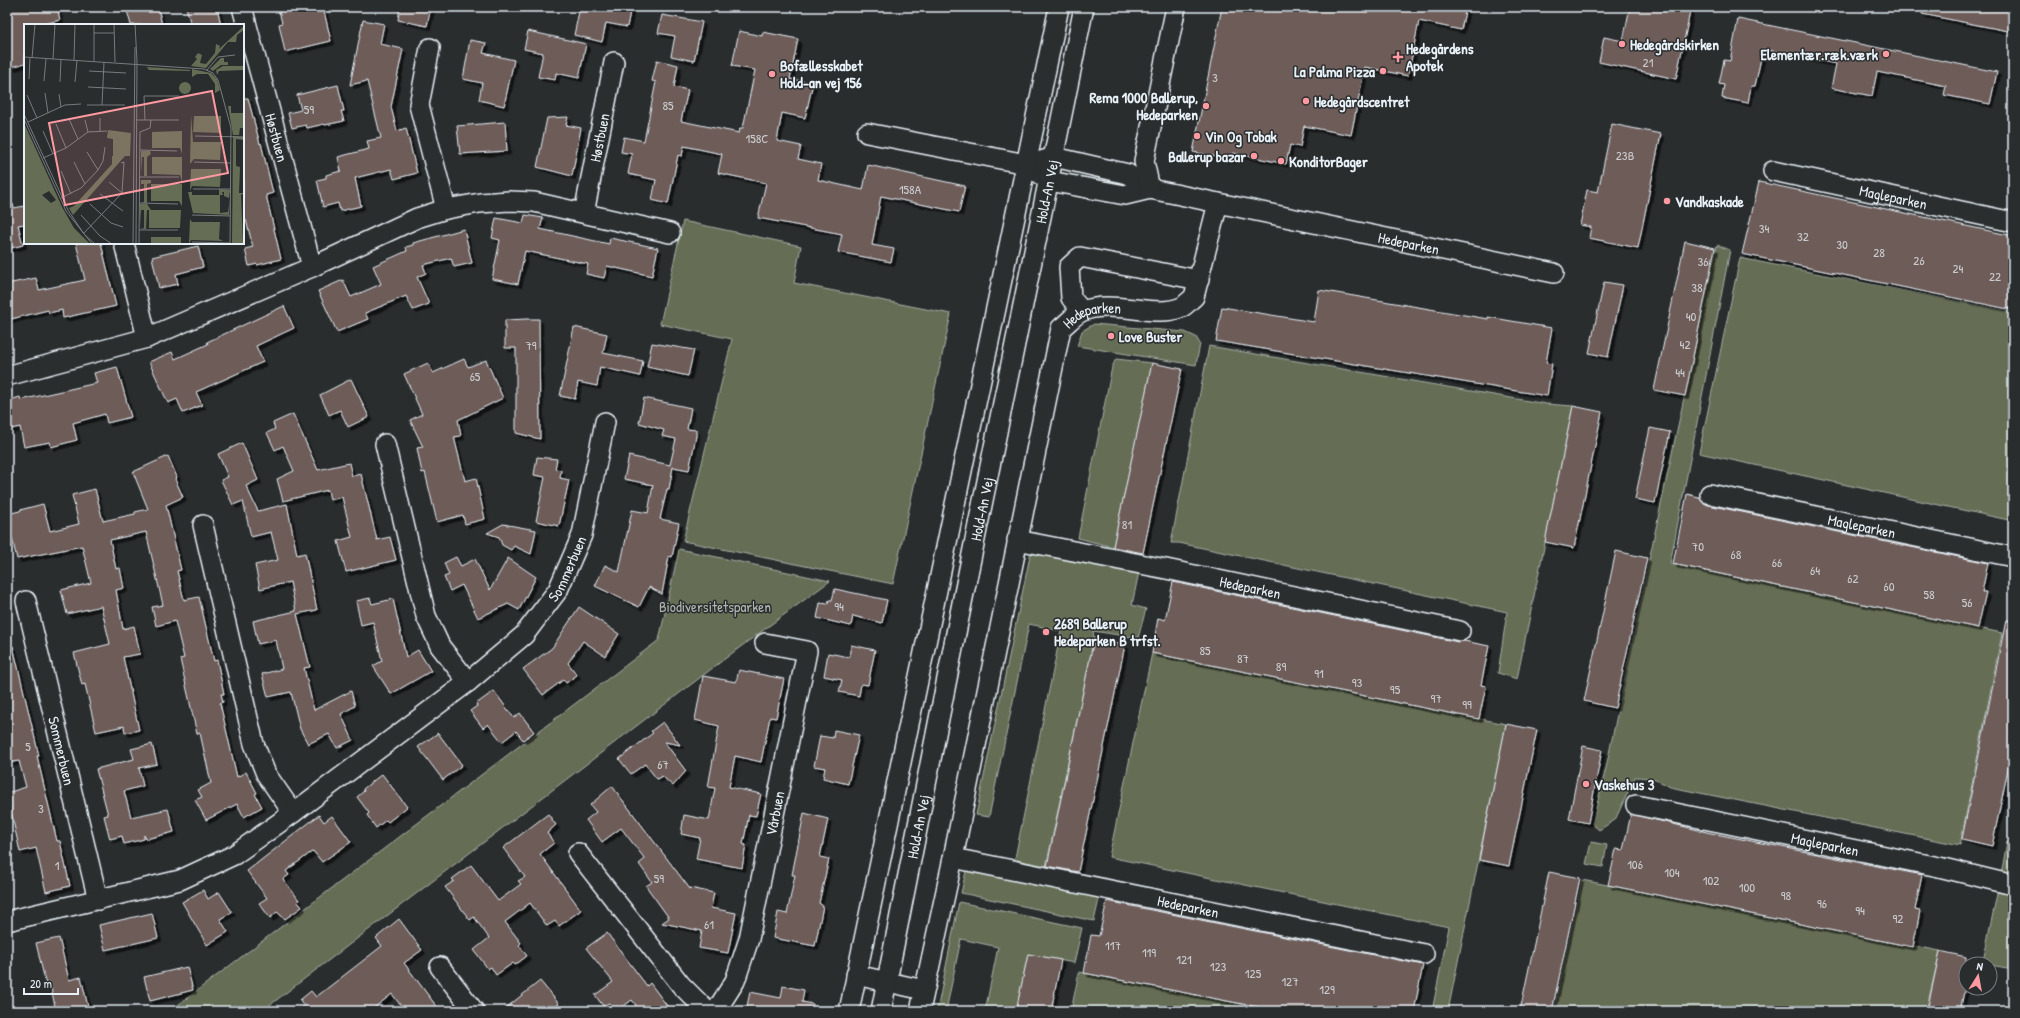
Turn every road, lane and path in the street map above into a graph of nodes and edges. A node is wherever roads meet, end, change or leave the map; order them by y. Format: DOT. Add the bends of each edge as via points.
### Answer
graph roads {
  1 [pos="242,7"];
  2 [pos="1059,7"];
  3 [pos="1084,7"];
  4 [pos="1176,7"];
  5 [pos="430,48"];
  6 [pos="614,62"];
  7 [pos="866,133"];
  8 [pos="1054,157"];
  9 [pos="1026,164"];
  10 [pos="1773,171"];
  11 [pos="1049,181"];
  12 [pos="1150,189"];
  13 [pos="1218,203"];
  14 [pos="446,209"];
  15 [pos="584,213"];
  16 [pos="2013,222"];
  17 [pos="670,233"];
  18 [pos="124,244"];
  19 [pos="312,267"];
  20 [pos="1554,273"];
  21 [pos="1199,280"];
  22 [pos="1082,311"];
  23 [pos="147,338"];
  24 [pos="7,376"];
  25 [pos="605,422"];
  26 [pos="385,444"];
  27 [pos="1710,494"];
  28 [pos="202,525"];
  29 [pos="1017,540"];
  30 [pos="2013,557"];
  31 [pos="26,601"];
  32 [pos="1460,631"];
  33 [pos="764,644"];
  34 [pos="468,682"];
  35 [pos="1636,805"];
  36 [pos="293,813"];
  37 [pos="578,853"];
  38 [pos="953,858"];
  39 [pos="2013,885"];
  40 [pos="98,900"];
  41 [pos="7,921"];
  42 [pos="1424,954"];
  43 [pos="440,966"];
  44 [pos="856,976"];
  45 [pos="887,982"];
  46 [pos="924,990"];
  47 [pos="474,1011"];
  48 [pos="707,1011"];
  49 [pos="716,1011"];
  50 [pos="849,1011"];
  51 [pos="881,1011"];
  52 [pos="920,1011"];
  1 -- 19 [label="street, Høstbuen"];
  2 -- 9 [label="street, Hold-An Vej"];
  3 -- 8 [label="street, Hold-An Vej"];
  4 -- 12 [label="street" via="1144,161"];
  5 -- 14 [label="street" via="419,105"];
  6 -- 15 [label="street, Høstbuen"];
  7 -- 9 [label="street, Hold-An Vej"];
  8 -- 9 [label="street, Hedeparken"];
  8 -- 11 [label="street, Hold-An Vej"];
  8 -- 12 [label="street, Hedeparken" via="1128,174"];
  9 -- 11 [label="street, Hedeparken"];
  9 -- 44 [label="street, Hold-An Vej"];
  10 -- 16 [label="street, Magleparken"];
  11 -- 12 [label="street, Hedeparken" via="1125,195"];
  11 -- 45 [label="street, Hold-An Vej"];
  12 -- 13 [label="street, Hedeparken"];
  13 -- 20 [label="street, Hedeparken"];
  13 -- 21 [label="street, Hedeparken"];
  14 -- 15 [label="street" via="509,201 534,202"];
  14 -- 19 [label="street" via="417,218"];
  15 -- 17 [label="street"];
  18 -- 23 [label="street"];
  19 -- 23 [label="street"];
  21 -- 22 [label="street, Hedeparken" via="1194,297 1181,307 1145,310 1106,306"];
  21 -- 22 [label="street" via="1080,257 1070,267 1071,298"];
  22 -- 29 [label="street, Hedeparken" via="1061,328"];
  23 -- 24 [label="street"];
  25 -- 34 [label="street, Sommerbuen" via="582,535 558,590 524,635"];
  26 -- 34 [label="street" via="426,616 440,646"];
  27 -- 30 [label="street, Magleparken"];
  28 -- 36 [label="street" via="254,744 266,774"];
  29 -- 32 [label="street, Hedeparken"];
  29 -- 38 [label="street, Hedeparken"];
  31 -- 40 [label="street, Sommerbuen"];
  33 -- 49 [label="street, Vårbuen" via="807,651 749,939 735,981"];
  34 -- 36 [label="street, Sommerbuen"];
  35 -- 39 [label="street, Magleparken"];
  36 -- 40 [label="street, Sommerbuen" via="234,855 180,880"];
  37 -- 48 [label="street" via="681,985"];
  38 -- 42 [label="street, Hedeparken"];
  38 -- 46 [label="street, Hedeparken"];
  40 -- 41 [label="street, Sommerbuen"];
  43 -- 47 [label="street"];
  44 -- 45 [label="street"];
  44 -- 50 [label="street, Hold-An Vej"];
  45 -- 46 [label="street"];
  45 -- 51 [label="street, Hold-An Vej"];
  46 -- 52 [label="street, Hedeparken"];
}
